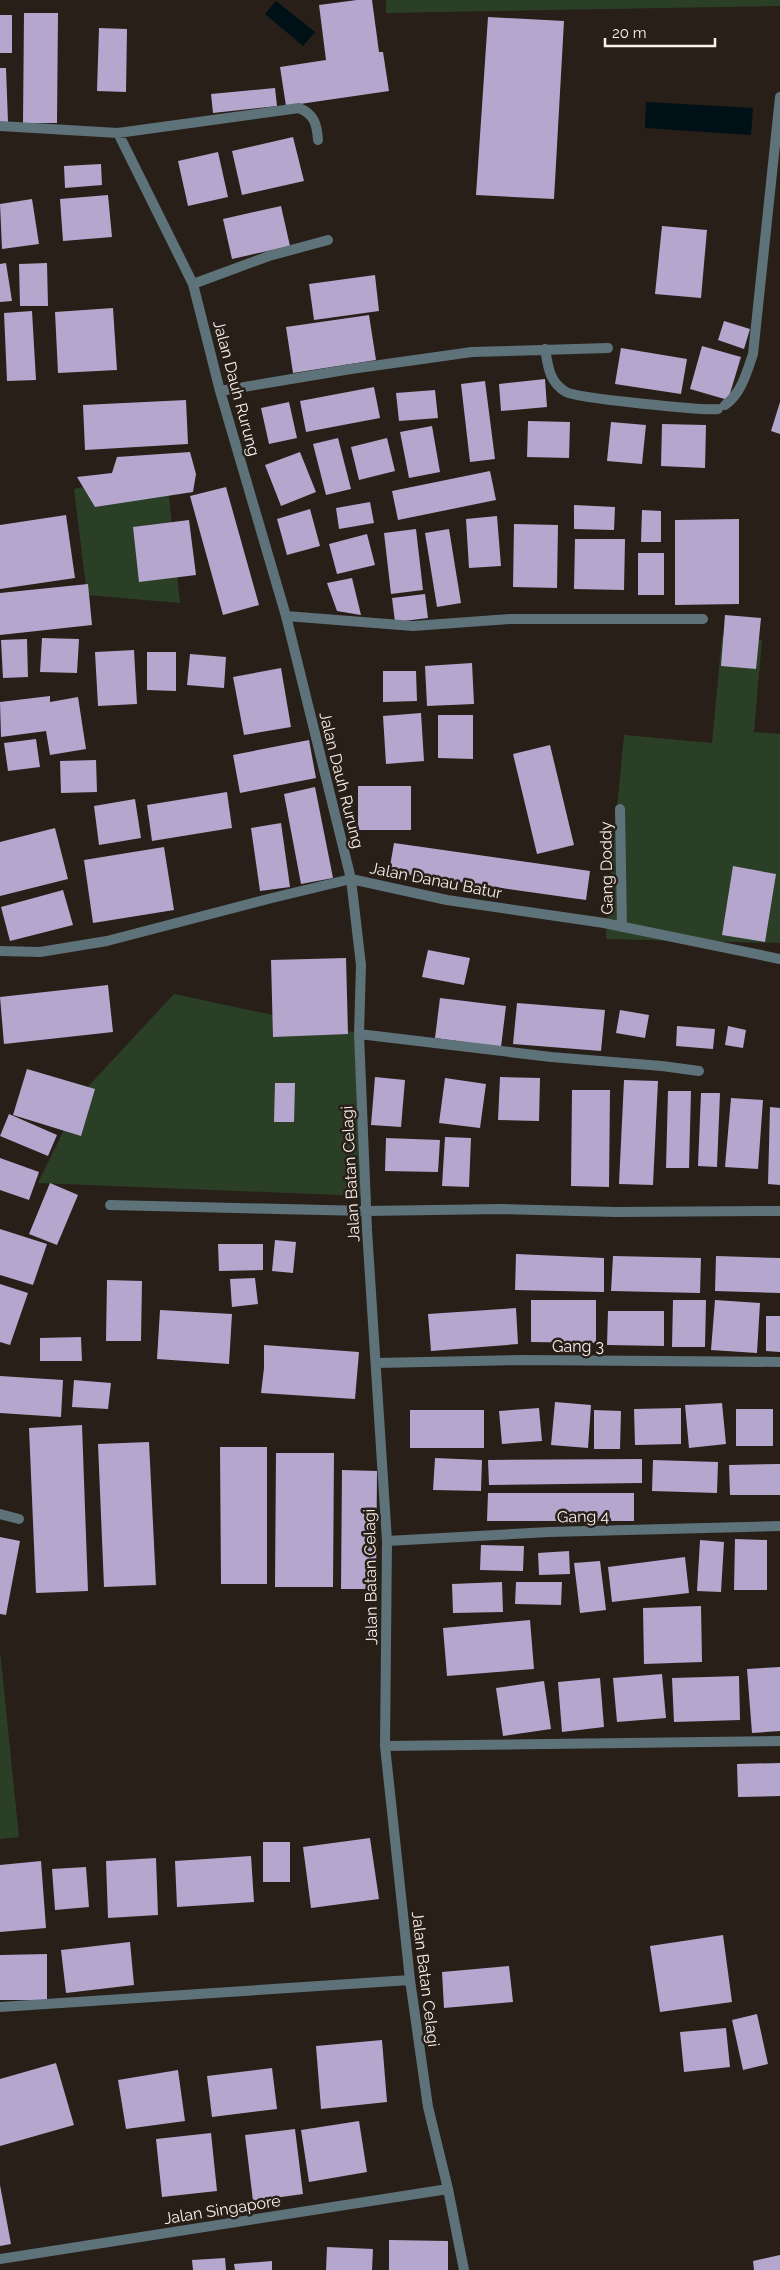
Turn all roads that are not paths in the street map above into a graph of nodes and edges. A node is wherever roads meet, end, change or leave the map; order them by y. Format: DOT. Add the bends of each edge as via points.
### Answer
graph roads {
  1 [pos="780,97"];
  2 [pos="0,126"];
  3 [pos="118,133"];
  4 [pos="318,140"];
  5 [pos="328,240"];
  6 [pos="193,284"];
  7 [pos="608,348"];
  8 [pos="545,349"];
  9 [pos="220,391"];
  10 [pos="286,616"];
  11 [pos="703,619"];
  12 [pos="620,809"];
  13 [pos="352,879"];
  14 [pos="622,927"];
  15 [pos="0,951"];
  16 [pos="780,959"];
  17 [pos="359,1034"];
  18 [pos="698,1071"];
  19 [pos="110,1204"];
  20 [pos="366,1211"];
  21 [pos="780,1211"];
  22 [pos="780,1362"];
  23 [pos="376,1363"];
  24 [pos="0,1514"];
  25 [pos="19,1519"];
  26 [pos="780,1526"];
  27 [pos="387,1541"];
  28 [pos="780,1741"];
  29 [pos="385,1746"];
  30 [pos="410,1980"];
  31 [pos="0,2007"];
  32 [pos="448,2189"];
  33 [pos="0,2260"];
  34 [pos="464,2270"];
  1 -- 8 [label="street" via="753,354 745,378 730,402 704,410 566,392 549,375"];
  2 -- 3 [label="street"];
  3 -- 4 [label="street" via="299,108 313,118"];
  3 -- 6 [label="street, Jalan Dauh Rurung"];
  5 -- 6 [label="street" via="269,256"];
  6 -- 9 [label="street, Jalan Dauh Rurung"];
  7 -- 8 [label="street"];
  8 -- 9 [label="street" via="472,352"];
  9 -- 10 [label="street, Jalan Dauh Rurung"];
  10 -- 11 [label="street" via="413,626 510,619"];
  10 -- 13 [label="street, Jalan Dauh Rurung"];
  12 -- 14 [label="street, Gang Doddy"];
  13 -- 14 [label="street, Jalan Danau Batur" via="447,900"];
  13 -- 15 [label="street, Jalan Danau Batur" via="107,941 40,952"];
  13 -- 17 [label="street, Jalan Batan Celagi" via="361,965"];
  14 -- 16 [label="street, Jalan Danau Batur"];
  17 -- 18 [label="street"];
  17 -- 20 [label="street, Jalan Batan Celagi"];
  19 -- 20 [label="street"];
  20 -- 21 [label="street"];
  20 -- 23 [label="street, Jalan Batan Celagi"];
  22 -- 23 [label="street, Gang 3" via="524,1360"];
  23 -- 27 [label="street, Jalan Batan Celagi"];
  24 -- 25 [label="street"];
  26 -- 27 [label="street, Gang 4" via="549,1532"];
  27 -- 29 [label="street, Jalan Batan Celagi"];
  28 -- 29 [label="street"];
  29 -- 30 [label="street, Jalan Batan Celagi"];
  30 -- 31 [label="street"];
  30 -- 32 [label="street, Jalan Batan Celagi" via="428,2107"];
  32 -- 33 [label="street, Jalan Singapore"];
  32 -- 34 [label="street, Jalan Batan Celagi"];
}
